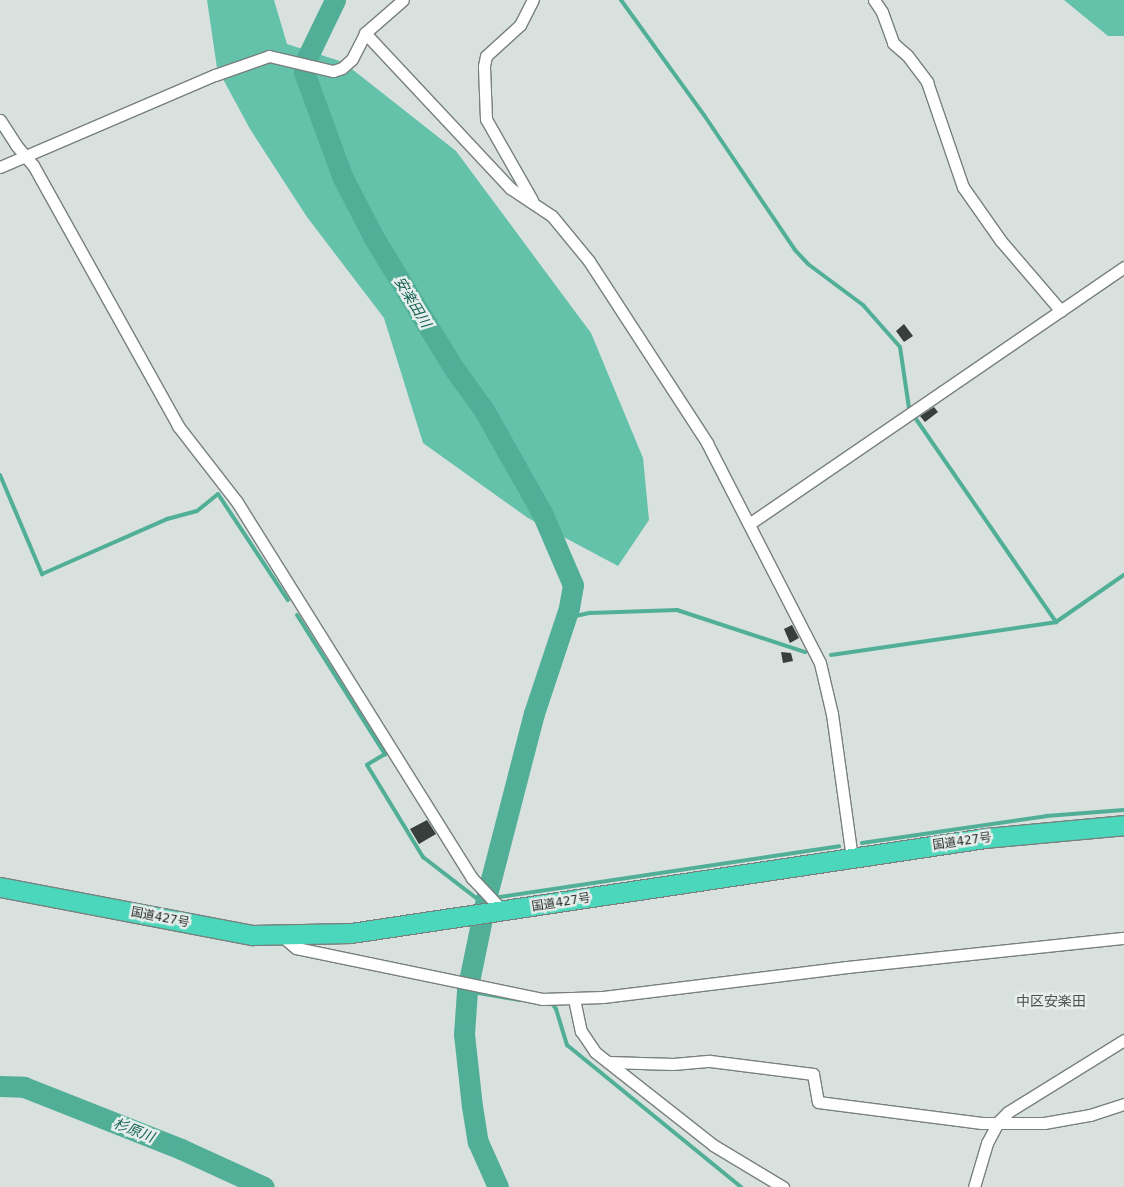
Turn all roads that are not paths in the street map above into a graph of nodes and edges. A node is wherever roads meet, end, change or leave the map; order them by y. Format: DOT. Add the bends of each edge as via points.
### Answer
graph roads {
  1 [pos="403,0"];
  2 [pos="532,0"];
  3 [pos="874,0"];
  4 [pos="365,33"];
  5 [pos="0,120"];
  6 [pos="26,156"];
  7 [pos="0,167"];
  8 [pos="532,202"];
  9 [pos="1124,267"];
  10 [pos="1061,311"];
  11 [pos="749,524"];
  12 [pos="1124,825"];
  13 [pos="852,858"];
  14 [pos="0,887"];
  15 [pos="495,908"];
  16 [pos="282,936"];
  17 [pos="1124,938"];
  18 [pos="574,999"];
  19 [pos="1124,1040"];
  20 [pos="608,1062"];
  21 [pos="1124,1104"];
  22 [pos="998,1122"];
  23 [pos="783,1187"];
  24 [pos="974,1187"];
  1 -- 4 [label="street"];
  2 -- 8 [label="street" via="520,25 486,56 484,66 486,119"];
  3 -- 10 [label="street" via="882,12 892,44 907,55 927,82 941,115 963,187 1001,241"];
  4 -- 6 [label="street" via="352,59 342,68 333,71 269,56 215,75"];
  4 -- 8 [label="street" via="510,188"];
  5 -- 6 [label="street"];
  6 -- 7 [label="street"];
  6 -- 15 [label="street" via="178,426 237,502 472,878"];
  8 -- 11 [label="street" via="552,216 589,261 707,443"];
  9 -- 10 [label="street"];
  10 -- 11 [label="street"];
  11 -- 13 [label="street" via="820,663 832,714"];
  12 -- 13 [label="highway, 国道427号" via="985,838"];
  13 -- 15 [label="highway, 国道427号"];
  14 -- 16 [label="highway, 国道427号" via="252,935"];
  15 -- 16 [label="highway, 国道427号" via="469,917 350,933"];
  16 -- 18 [label="street" via="296,948 472,986 542,999"];
  17 -- 18 [label="street"];
  18 -- 20 [label="street" via="584,1036"];
  19 -- 22 [label="street" via="1016,1107"];
  20 -- 22 [label="street" via="673,1064 710,1061 813,1074 818,1102 982,1123"];
  20 -- 23 [label="street" via="713,1145"];
  21 -- 22 [label="street" via="1090,1115 1044,1123"];
  22 -- 24 [label="street" via="987,1143"];
}
